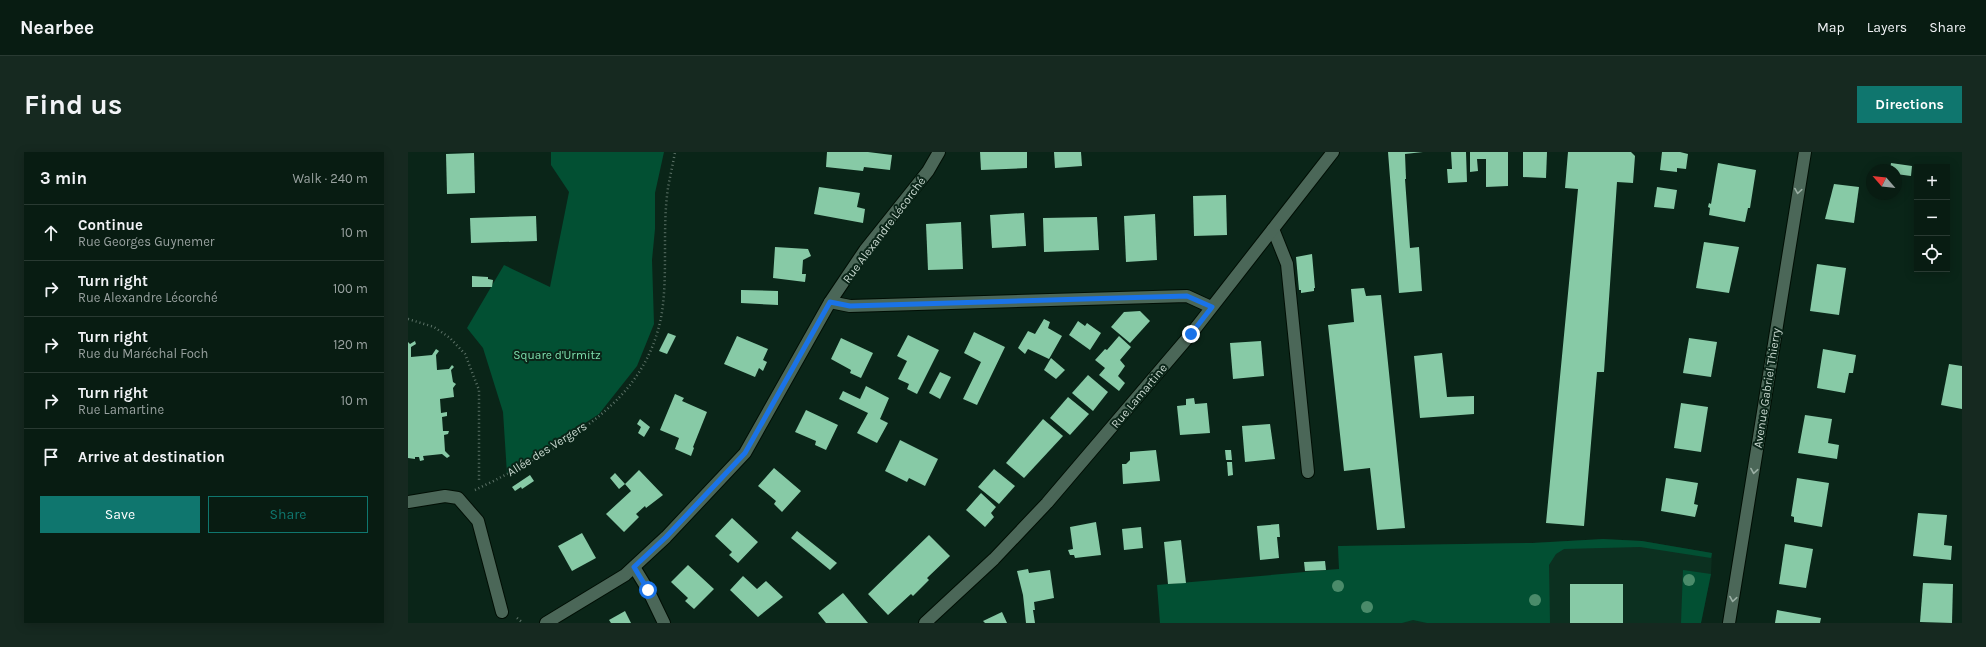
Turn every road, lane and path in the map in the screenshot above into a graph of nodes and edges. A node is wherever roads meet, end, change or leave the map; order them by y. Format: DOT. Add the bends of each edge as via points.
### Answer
graph roads {
  1 [pos="675,152"];
  2 [pos="939,152"];
  3 [pos="1333,152"];
  4 [pos="1805,152"];
  5 [pos="1273,229"];
  6 [pos="830,302"];
  7 [pos="1212,307"];
  8 [pos="408,319"];
  9 [pos="1308,472"];
  10 [pos="480,482"];
  11 [pos="458,498"];
  12 [pos="408,502"];
  13 [pos="634,567"];
  14 [pos="502,612"];
  15 [pos="546,623"];
  16 [pos="664,623"];
  17 [pos="925,623"];
  18 [pos="1729,623"];
  1 -- 11 [label="path, Allée des Vergers" via="668,188 662,311 654,345 633,382 607,409 567,440 516,470"];
  2 -- 6 [label="street, Rue Alexandre Lécorché" via="928,171 865,250"];
  3 -- 5 [label="street, Rue Lamartine"];
  4 -- 18 [label="street, Avenue Gabriel Thierry, one-way"];
  5 -- 7 [label="street, Rue Lamartine"];
  5 -- 9 [label="street" via="1287,264"];
  6 -- 7 [label="street" via="850,306 1187,296"];
  6 -- 13 [label="street, Rue Alexandre Lécorché" via="745,453"];
  7 -- 17 [label="street, Rue Lamartine" via="1047,503 994,559"];
  8 -- 10 [label="path" via="434,327 450,338 465,354 478,390"];
  11 -- 12 [label="street" via="445,496"];
  11 -- 14 [label="street" via="478,521"];
  13 -- 15 [label="street, Rue Alexandre Lécorché"];
  13 -- 16 [label="street"];
}
